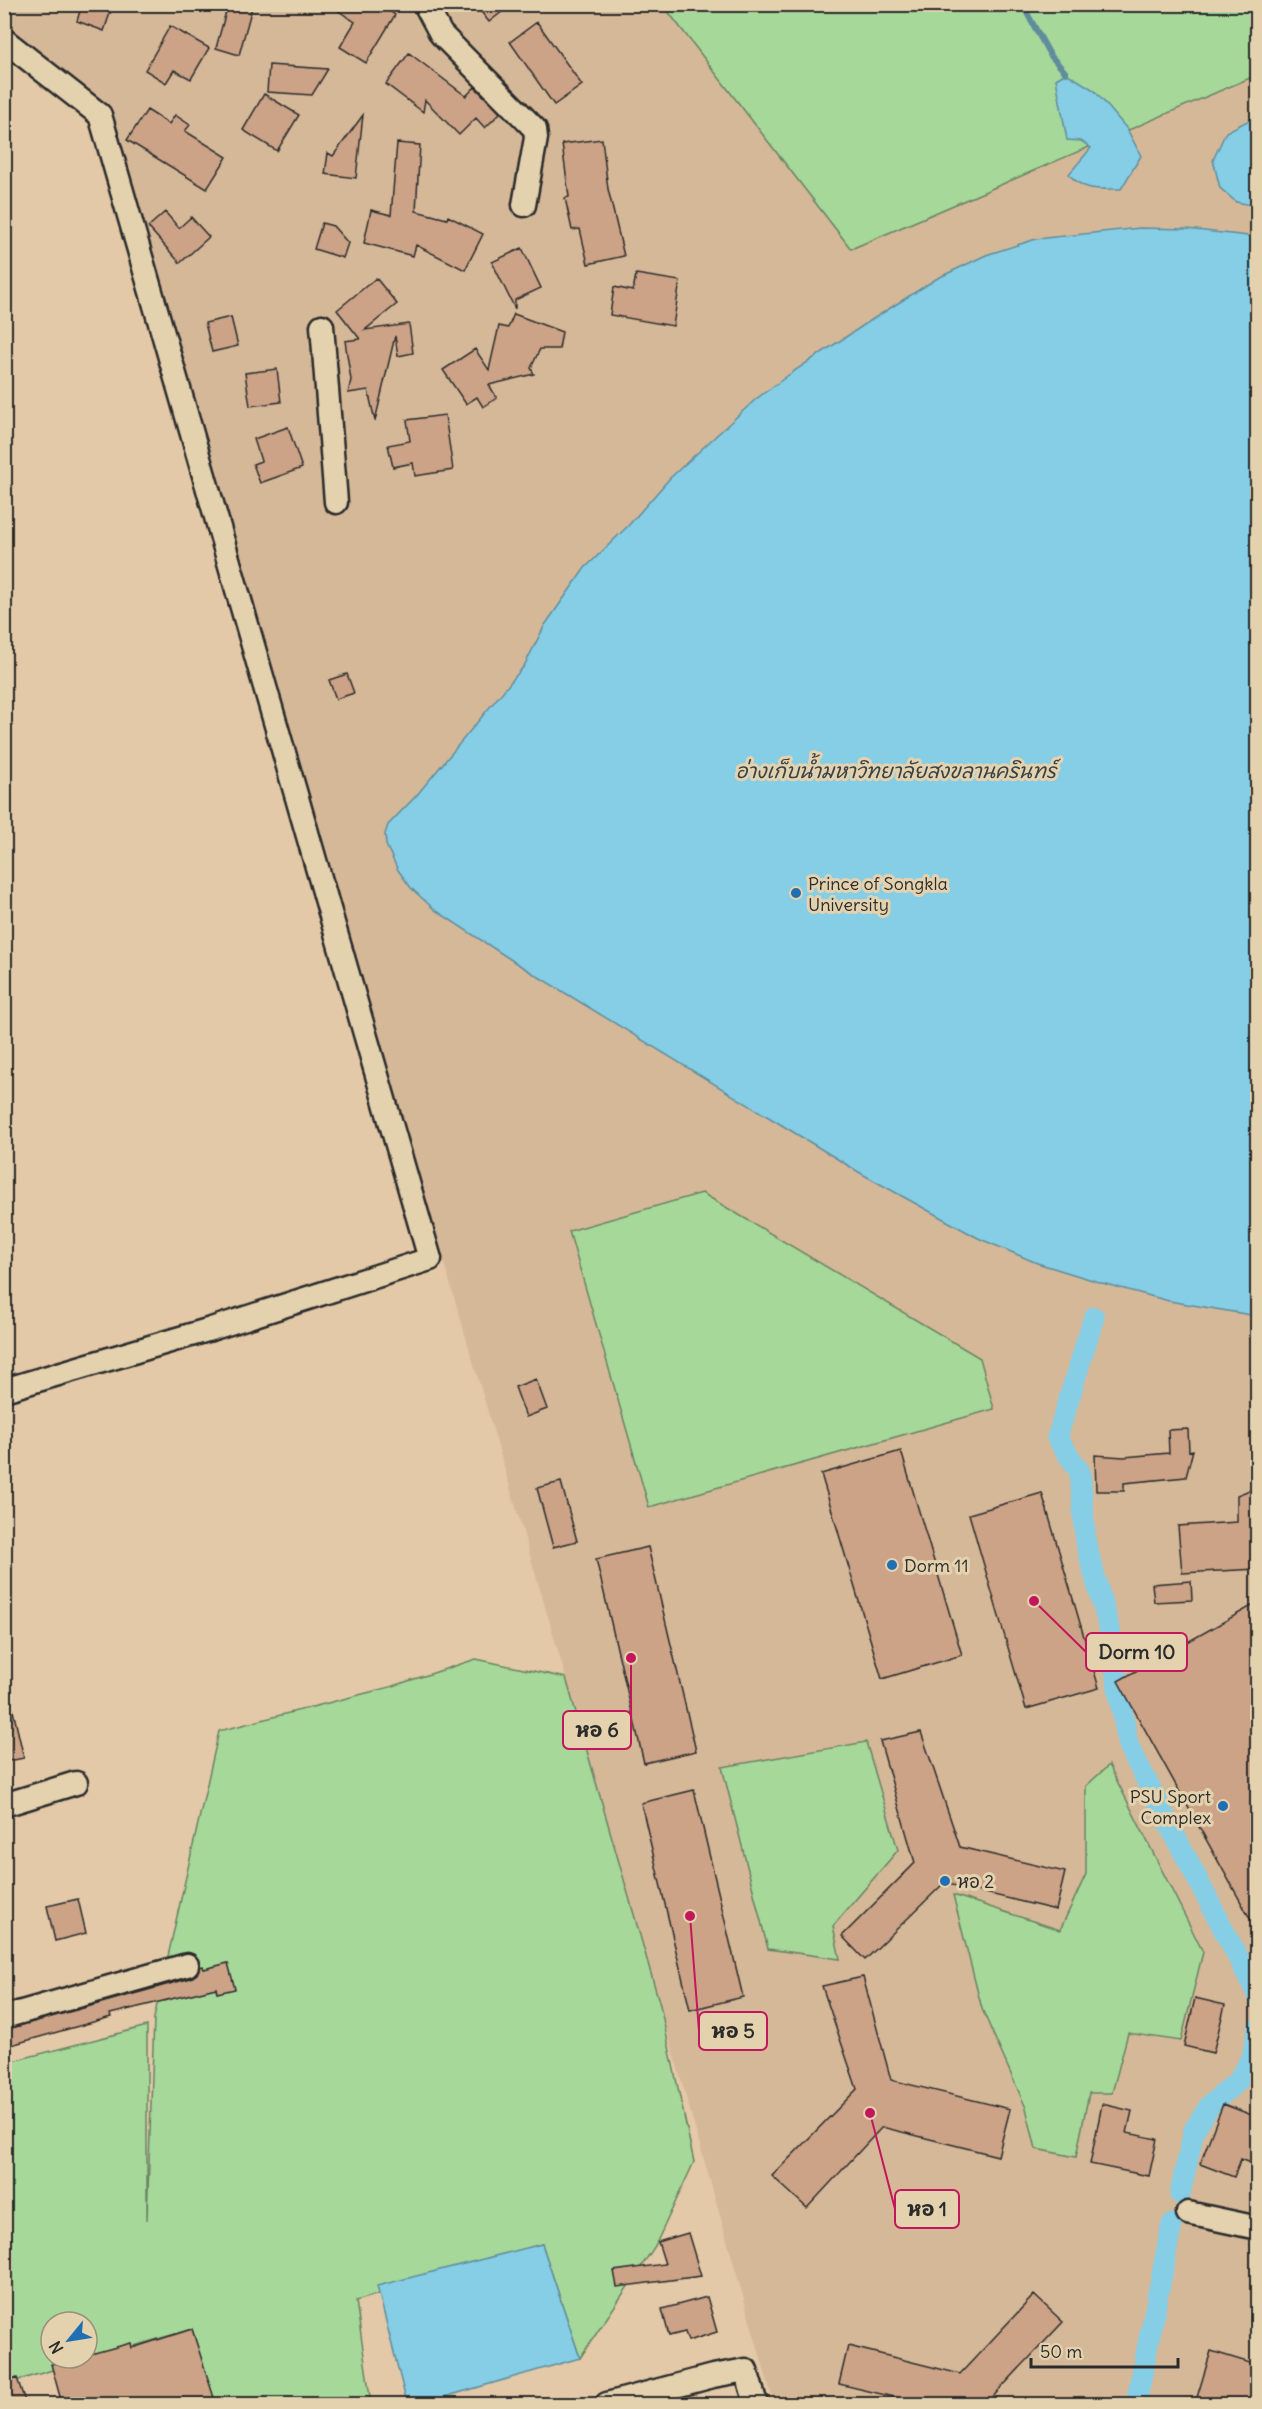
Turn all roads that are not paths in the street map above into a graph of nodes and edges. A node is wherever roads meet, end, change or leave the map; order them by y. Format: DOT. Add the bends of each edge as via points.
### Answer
graph roads {
  1 [pos="425,4"];
  2 [pos="4,40"];
  3 [pos="524,205"];
  4 [pos="322,326"];
  5 [pos="336,502"];
  6 [pos="4,1390"];
  7 [pos="76,1783"];
  8 [pos="4,1804"];
  9 [pos="188,1965"];
  10 [pos="4,2016"];
  11 [pos="1188,2213"];
  12 [pos="1257,2228"];
  13 [pos="607,2404"];
  14 [pos="756,2404"];
  1 -- 3 [label="street" via="441,34 535,129"];
  2 -- 6 [label="street" via="100,115 430,1259"];
  4 -- 5 [label="street"];
  7 -- 8 [label="street"];
  9 -- 10 [label="street"];
  11 -- 12 [label="street"];
  13 -- 14 [label="street" via="747,2370"];
}
